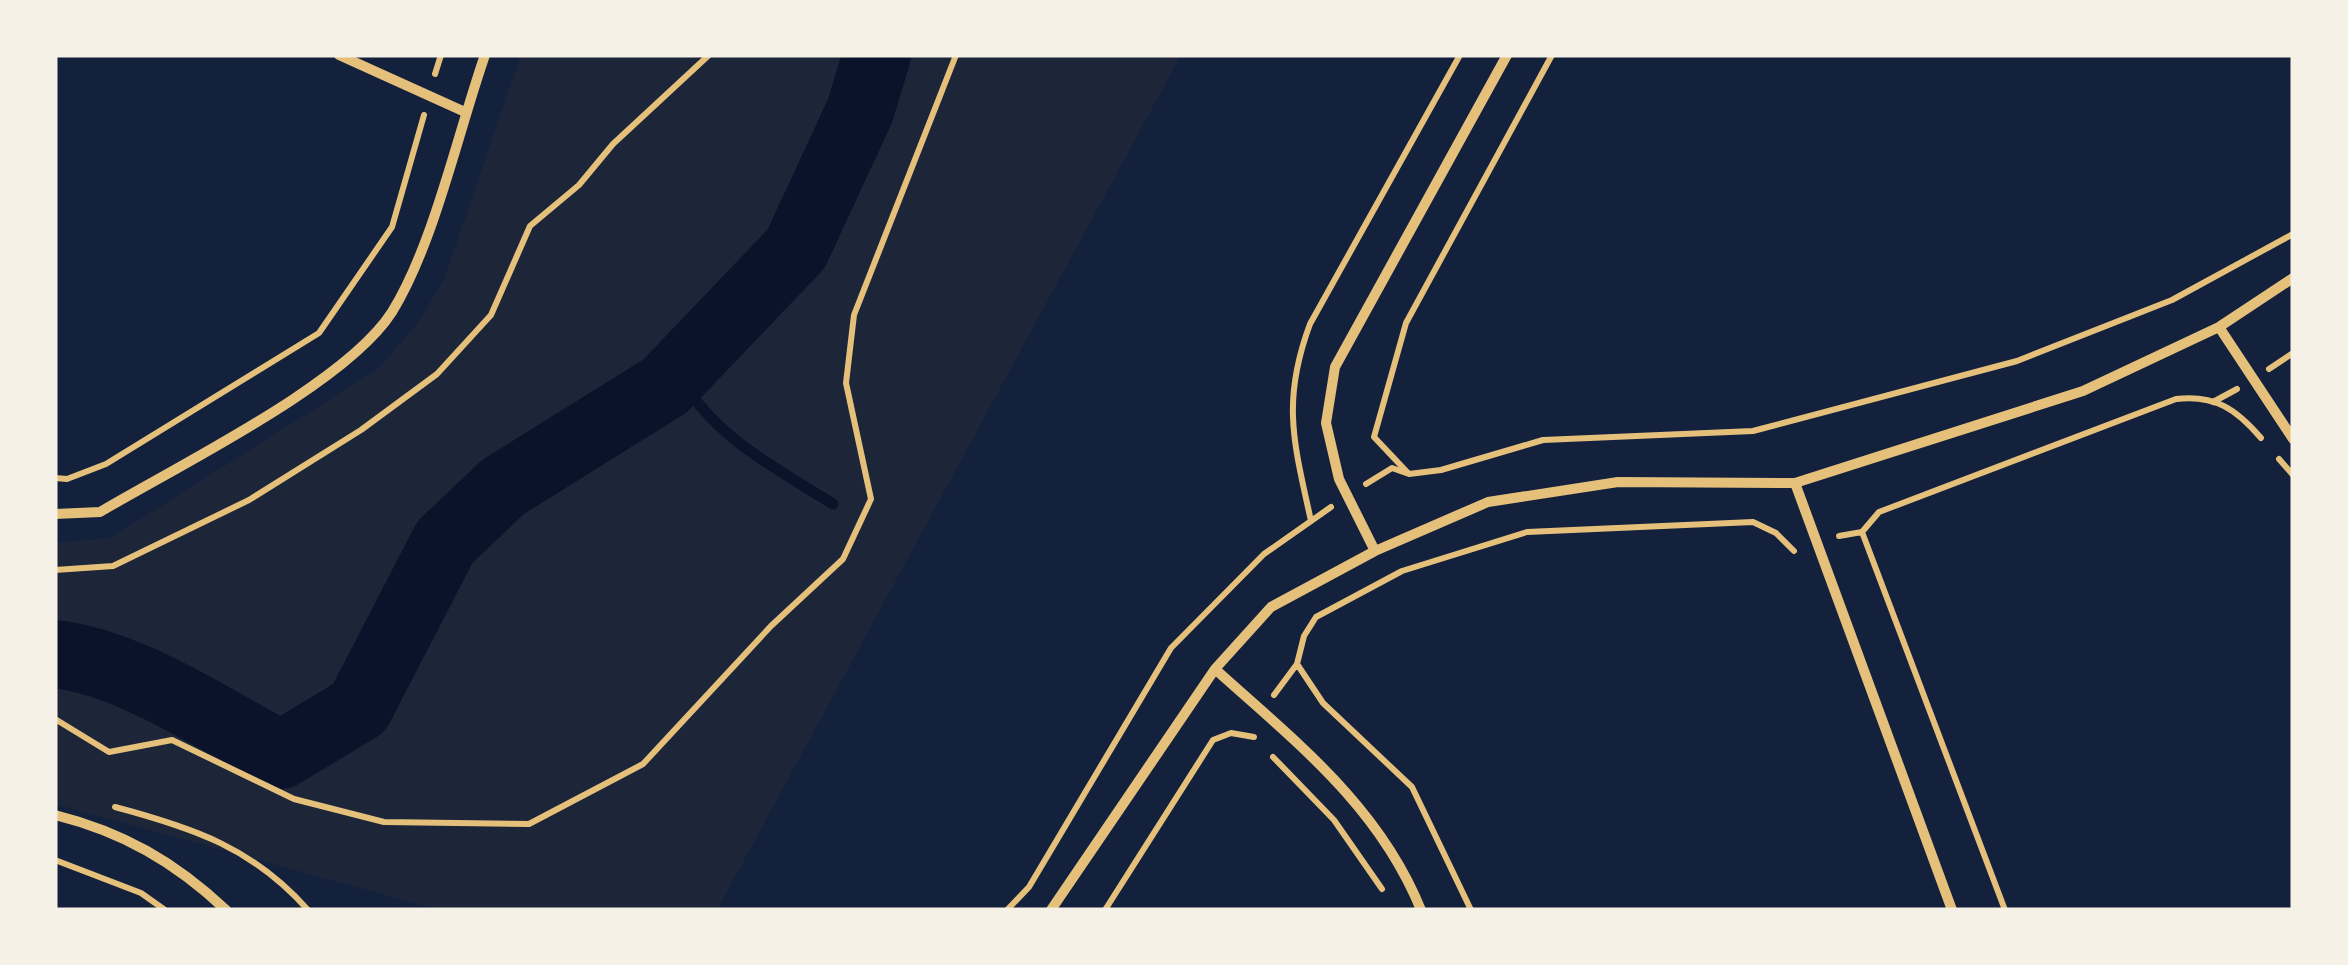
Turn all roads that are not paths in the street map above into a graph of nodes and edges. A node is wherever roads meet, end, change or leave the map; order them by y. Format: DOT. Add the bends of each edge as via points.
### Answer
graph roads {
  1 [pos="338,55"];
  2 [pos="485,55"];
  3 [pos="1506,55"];
  4 [pos="465,112"];
  5 [pos="2293,278"];
  6 [pos="2219,327"];
  7 [pos="2293,439"];
  8 [pos="1795,483"];
  9 [pos="55,514"];
  10 [pos="1375,551"];
  11 [pos="1215,669"];
  12 [pos="55,815"];
  13 [pos="226,910"];
  14 [pos="1051,910"];
  15 [pos="1421,910"];
  16 [pos="1952,910"];
  1 -- 4 [label="street"];
  2 -- 4 [label="street"];
  3 -- 10 [label="street" via="1335,367 1326,423 1339,479"];
  4 -- 9 [label="street" via="391,312 340,369 100,512"];
  5 -- 6 [label="street"];
  6 -- 7 [label="street"];
  6 -- 8 [label="street" via="2083,392"];
  8 -- 10 [label="street" via="1618,482 1488,502"];
  8 -- 16 [label="street"];
  10 -- 11 [label="street" via="1271,607"];
  11 -- 14 [label="street"];
  11 -- 15 [label="street" via="1344,785"];
  12 -- 13 [label="street" via="92,824 184,870"];
}
